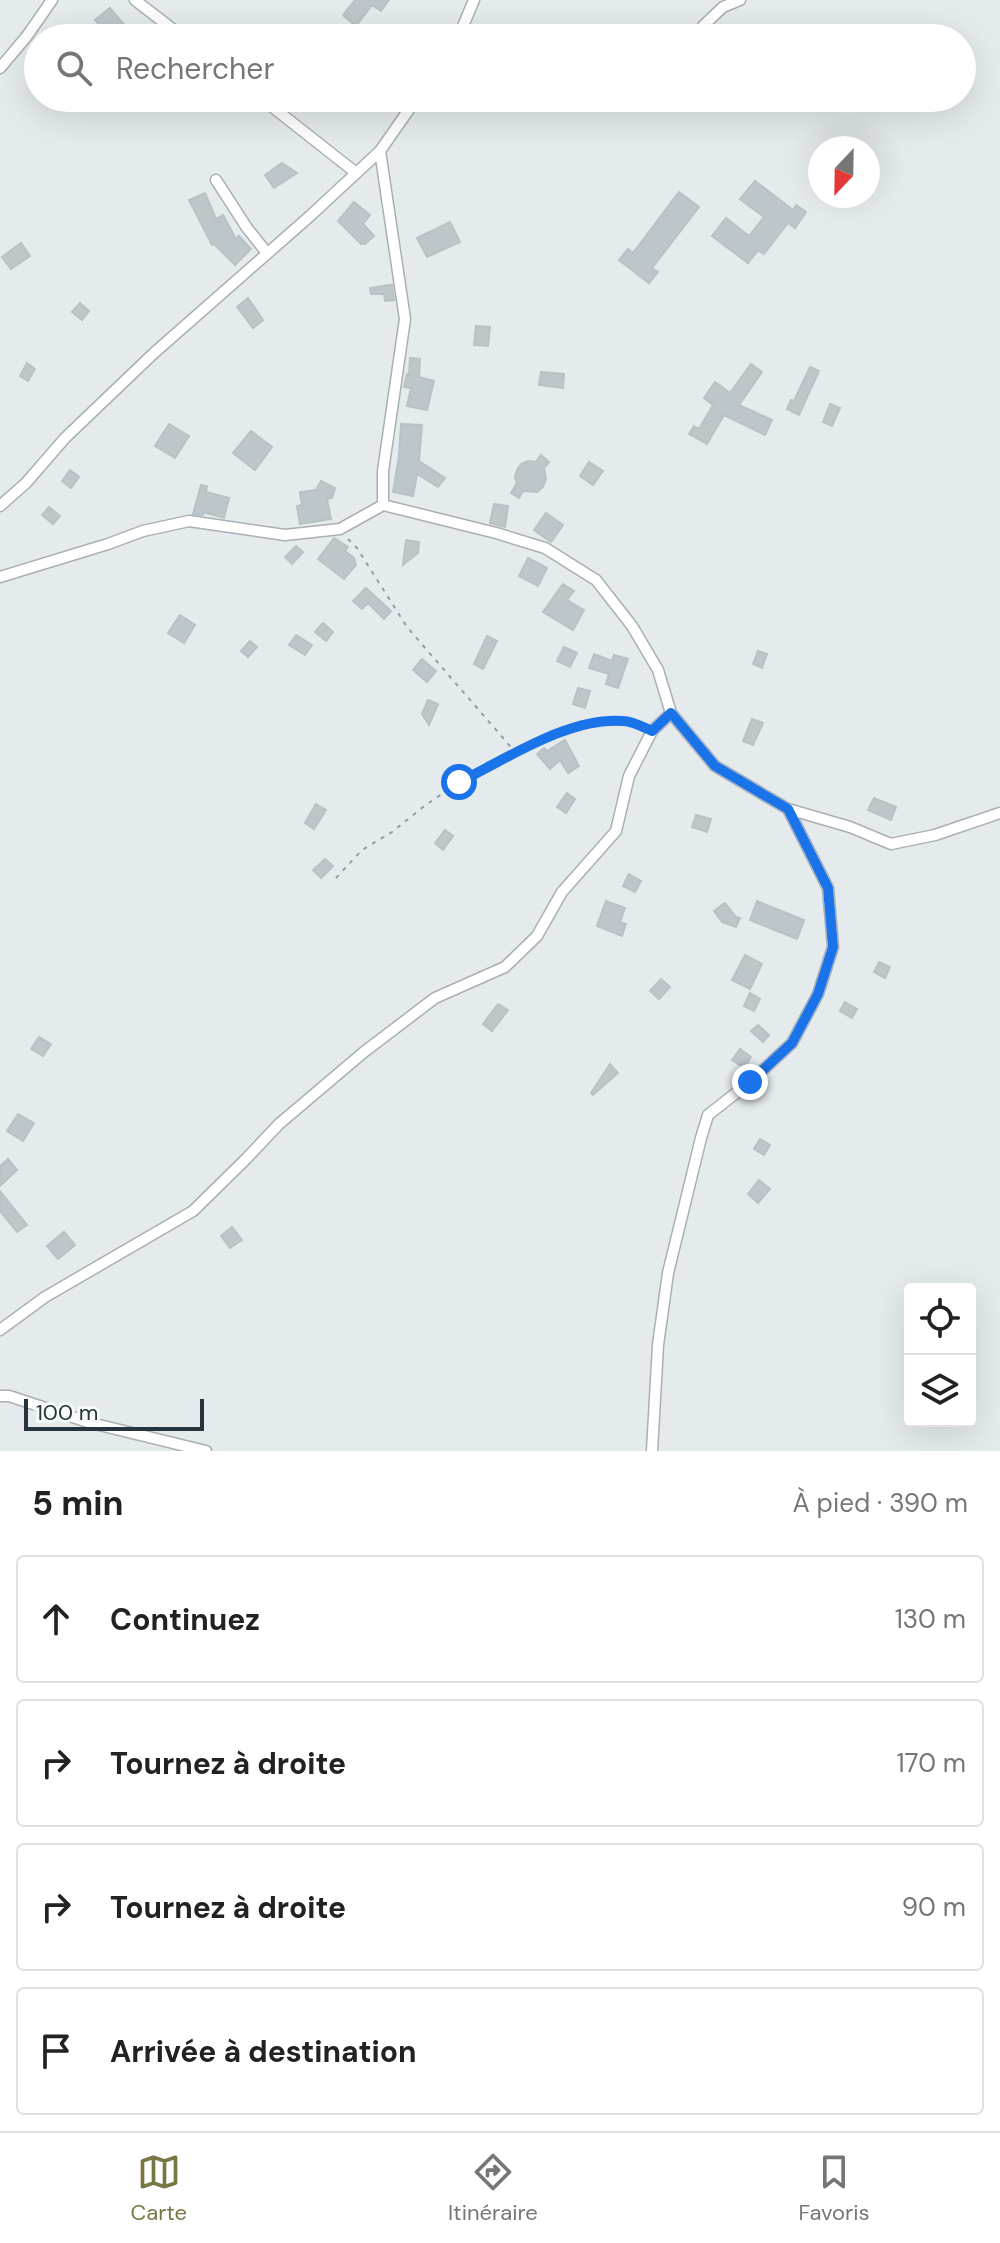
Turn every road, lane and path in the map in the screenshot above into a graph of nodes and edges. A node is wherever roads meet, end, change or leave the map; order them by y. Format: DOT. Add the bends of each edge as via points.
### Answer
graph roads {
  1 [pos="52,0"];
  2 [pos="135,0"];
  3 [pos="474,0"];
  4 [pos="740,0"];
  5 [pos="35,24"];
  6 [pos="166,24"];
  7 [pos="464,24"];
  8 [pos="705,24"];
  9 [pos="24,40"];
  10 [pos="0,68"];
  11 [pos="279,112"];
  12 [pos="407,112"];
  13 [pos="380,151"];
  14 [pos="355,172"];
  15 [pos="216,180"];
  16 [pos="267,253"];
  17 [pos="383,505"];
  18 [pos="0,506"];
  19 [pos="340,529"];
  20 [pos="0,577"];
  21 [pos="671,713"];
  22 [pos="652,731"];
  23 [pos="516,753"];
  24 [pos="788,809"];
  25 [pos="1000,813"];
  26 [pos="336,878"];
  27 [pos="0,1330"];
  28 [pos="0,1396"];
  29 [pos="206,1451"];
  30 [pos="652,1451"];
  1 -- 5 [label="street"];
  2 -- 6 [label="street"];
  3 -- 7 [label="street"];
  4 -- 8 [label="street"];
  9 -- 10 [label="street"];
  11 -- 14 [label="street"];
  12 -- 13 [label="street"];
  13 -- 14 [label="street"];
  13 -- 17 [label="street" via="405,319"];
  14 -- 16 [label="street"];
  15 -- 16 [label="street"];
  16 -- 18 [label="street" via="154,353"];
  17 -- 19 [label="street"];
  17 -- 21 [label="street" via="545,548 596,580 658,670"];
  19 -- 20 [label="street" via="285,535 189,521"];
  19 -- 23 [label="path" via="407,627"];
  21 -- 22 [label="street"];
  21 -- 24 [label="street" via="715,766"];
  22 -- 23 [label="path" via="625,720 590,723"];
  22 -- 27 [label="street" via="629,776 616,831 562,892 537,936 505,967 435,998 364,1052 279,1124 193,1211 45,1297"];
  23 -- 26 [label="path" via="459,782 362,850"];
  24 -- 25 [label="street" via="891,844"];
  24 -- 30 [label="street" via="828,888 833,947 818,994 792,1043 708,1115 668,1273"];
  28 -- 29 [label="street"];
}
